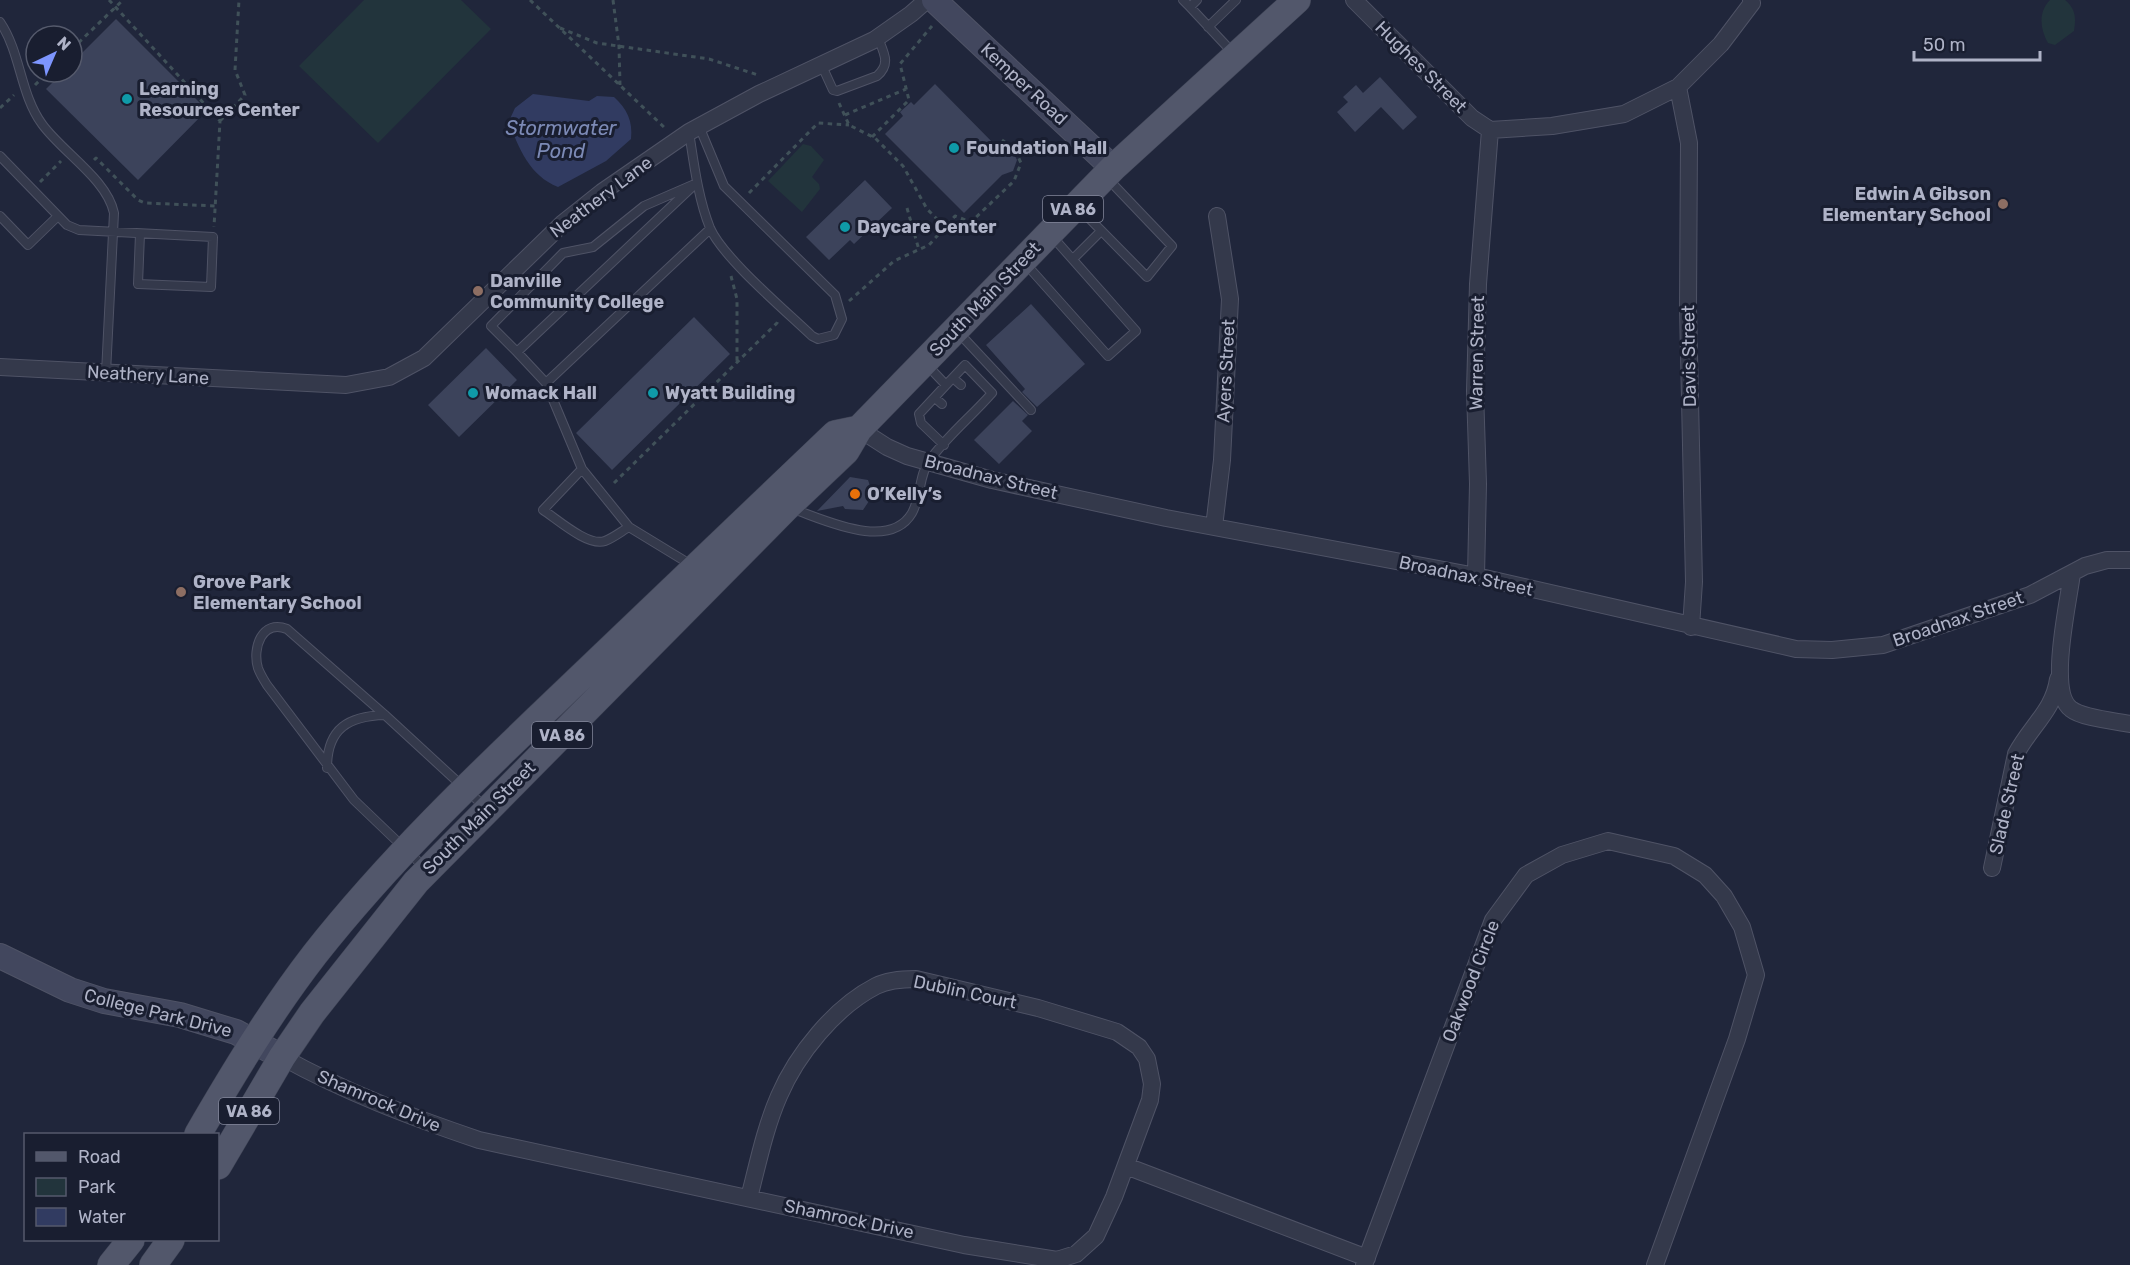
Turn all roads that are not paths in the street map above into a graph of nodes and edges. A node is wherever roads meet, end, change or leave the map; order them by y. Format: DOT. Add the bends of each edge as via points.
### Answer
graph roads {
  1 [pos="1183,0"];
  2 [pos="1197,0"];
  3 [pos="1236,0"];
  4 [pos="1354,0"];
  5 [pos="1751,0"];
  6 [pos="1288,2"];
  7 [pos="935,4"];
  8 [pos="1190,7"];
  9 [pos="0,22"];
  10 [pos="1208,27"];
  11 [pos="878,38"];
  12 [pos="1235,55"];
  13 [pos="822,66"];
  14 [pos="1678,87"];
  15 [pos="1490,130"];
  16 [pos="688,133"];
  17 [pos="0,156"];
  18 [pos="1109,172"];
  19 [pos="697,183"];
  20 [pos="1076,206"];
  21 [pos="0,216"];
  22 [pos="58,216"];
  23 [pos="1217,216"];
  24 [pos="710,229"];
  25 [pos="1101,231"];
  26 [pos="113,232"];
  27 [pos="1050,233"];
  28 [pos="140,234"];
  29 [pos="1073,259"];
  30 [pos="1023,261"];
  31 [pos="956,329"];
  32 [pos="518,352"];
  33 [pos="924,362"];
  34 [pos="0,367"];
  35 [pos="106,373"];
  36 [pos="953,378"];
  37 [pos="546,383"];
  38 [pos="946,385"];
  39 [pos="960,385"];
  40 [pos="974,398"];
  41 [pos="981,406"];
  42 [pos="1031,410"];
  43 [pos="955,418"];
  44 [pos="962,425"];
  45 [pos="859,429"];
  46 [pos="944,445"];
  47 [pos="928,462"];
  48 [pos="582,469"];
  49 [pos="787,507"];
  50 [pos="629,527"];
  51 [pos="1214,527"];
  52 [pos="2130,560"];
  53 [pos="695,567"];
  54 [pos="2072,573"];
  55 [pos="1476,576"];
  56 [pos="1691,627"];
  57 [pos="2058,679"];
  58 [pos="386,715"];
  59 [pos="2130,724"];
  60 [pos="327,768"];
  61 [pos="465,788"];
  62 [pos="487,809"];
  63 [pos="406,850"];
  64 [pos="1992,868"];
  65 [pos="428,870"];
  66 [pos="0,956"];
  67 [pos="254,1041"];
  68 [pos="282,1057"];
  69 [pos="199,1133"];
  70 [pos="219,1164"];
  71 [pos="1126,1166"];
  72 [pos="749,1198"];
  73 [pos="129,1241"];
  74 [pos="170,1241"];
  75 [pos="1366,1261"];
  76 [pos="111,1265"];
  77 [pos="153,1265"];
  78 [pos="1654,1265"];
  1 -- 8 [label="lane"];
  2 -- 8 [label="lane"];
  3 -- 10 [label="lane"];
  4 -- 15 [label="street, Hughes Street" via="1472,118"];
  5 -- 14 [label="street" via="1739,23"];
  6 -- 12 [label="main road, South Main Street / VA 86"];
  7 -- 11 [label="street, Neathery Lane"];
  7 -- 18 [label="street, Kemper Road"];
  8 -- 10 [label="lane"];
  9 -- 26 [label="lane" via="32,110 112,203"];
  10 -- 12 [label="lane"];
  11 -- 13 [label="street, Neathery Lane"];
  11 -- 13 [label="lane" via="886,59 883,72 843,91 833,90"];
  12 -- 18 [label="main road, South Main Street / VA 86"];
  13 -- 16 [label="street, Neathery Lane"];
  14 -- 15 [label="street" via="1624,114 1552,126"];
  14 -- 56 [label="street, Davis Street" via="1689,143 1694,582"];
  15 -- 55 [label="street, Warren Street" via="1474,391"];
  16 -- 19 [label="lane"];
  16 -- 24 [label="lane" via="740,202 835,295 842,308 840,328 834,335 818,339 723,248"];
  16 -- 35 [label="street, Neathery Lane" via="563,223 424,358 389,378 346,385"];
  17 -- 22 [label="lane"];
  18 -- 20 [label="main road, South Main Street / VA 86"];
  18 -- 25 [label="lane" via="1172,246 1147,278"];
  19 -- 24 [label="lane"];
  19 -- 32 [label="lane"];
  19 -- 32 [label="lane" via="644,206 593,247 563,253 491,326"];
  20 -- 25 [label="lane"];
  20 -- 27 [label="main road, South Main Street / VA 86"];
  21 -- 22 [label="lane" via="28,245"];
  22 -- 26 [label="lane" via="79,230"];
  23 -- 51 [label="street, Ayers Street" via="1230,299 1222,460"];
  24 -- 37 [label="lane"];
  25 -- 29 [label="lane"];
  26 -- 28 [label="lane"];
  26 -- 35 [label="lane"];
  27 -- 29 [label="lane"];
  27 -- 30 [label="main road, South Main Street / VA 86"];
  28 -- 28 [label="lane" via="138,284 211,287 213,237"];
  29 -- 30 [label="lane" via="1136,331 1108,356"];
  30 -- 31 [label="main road, South Main Street / VA 86"];
  31 -- 33 [label="main road, South Main Street / VA 86"];
  31 -- 42 [label="lane"];
  32 -- 37 [label="lane"];
  33 -- 38 [label="lane"];
  33 -- 45 [label="main road, South Main Street / VA 86"];
  34 -- 35 [label="street, Neathery Lane"];
  36 -- 38 [label="lane"];
  36 -- 39 [label="lane"];
  36 -- 41 [label="lane" via="965,366 992,393"];
  37 -- 48 [label="lane"];
  38 -- 46 [label="lane" via="938,401 919,414 921,423"];
  40 -- 41 [label="lane"];
  41 -- 44 [label="lane"];
  43 -- 44 [label="lane"];
  44 -- 46 [label="lane"];
  45 -- 47 [label="street, Broadnax Street" via="887,447"];
  45 -- 49 [label="main road, South Main Street / VA 86" via="846,451"];
  45 -- 53 [label="main road, South Main Street / VA 86" via="835,434"];
  46 -- 47 [label="lane"];
  47 -- 49 [label="lane" via="911,516 892,529 861,532"];
  47 -- 51 [label="street, Broadnax Street" via="1042,491"];
  48 -- 50 [label="lane"];
  48 -- 50 [label="lane" via="543,510 595,542 604,542"];
  49 -- 62 [label="main road, South Main Street / VA 86"];
  50 -- 53 [label="lane"];
  51 -- 55 [label="street, Broadnax Street"];
  52 -- 54 [label="street, Broadnax Street" via="2108,560"];
  53 -- 61 [label="main road, South Main Street / VA 86"];
  54 -- 56 [label="street, Broadnax Street" via="2030,595 1882,645 1861,648 1796,649"];
  54 -- 57 [label="street, Slade Street"];
  55 -- 56 [label="street, Broadnax Street"];
  57 -- 59 [label="street" via="2064,702 2071,710"];
  57 -- 64 [label="street, Slade Street" via="2051,705 2016,754"];
  58 -- 60 [label="lane" via="364,716 345,724 330,745"];
  58 -- 60 [label="lane" via="287,629 268,629 260,637 256,652 258,668"];
  58 -- 61 [label="lane"];
  60 -- 63 [label="lane"];
  61 -- 62 [label="lane"];
  61 -- 63 [label="main road, South Main Street / VA 86"];
  62 -- 65 [label="main road, South Main Street / VA 86"];
  63 -- 65 [label="lane"];
  63 -- 67 [label="main road, South Main Street / VA 86" via="315,955"];
  65 -- 68 [label="main road, South Main Street / VA 86" via="345,969"];
  66 -- 67 [label="street, College Park Drive" via="70,990 104,1001 210,1022"];
  67 -- 68 [label="street, College Park Drive"];
  67 -- 69 [label="main road, South Main Street / VA 86"];
  68 -- 70 [label="main road, South Main Street / VA 86"];
  68 -- 72 [label="street, Shamrock Drive" via="351,1093 479,1140"];
  71 -- 72 [label="street, Shamrock Drive" via="1096,1236 1076,1254 1057,1260 964,1245"];
  71 -- 72 [label="street, Dublin Court" via="1152,1084 1150,1068 1139,1047 1117,1032 1038,1008 954,986 898,979 878,985 839,1013 794,1068 766,1131"];
  71 -- 75 [label="street"];
  73 -- 76 [label="main road"];
  74 -- 77 [label="main road"];
  75 -- 78 [label="street, Oakwood Circle" via="1493,920 1526,874 1562,855 1608,841 1674,856 1705,875 1724,896 1742,927 1756,975 1737,1039"];
}
